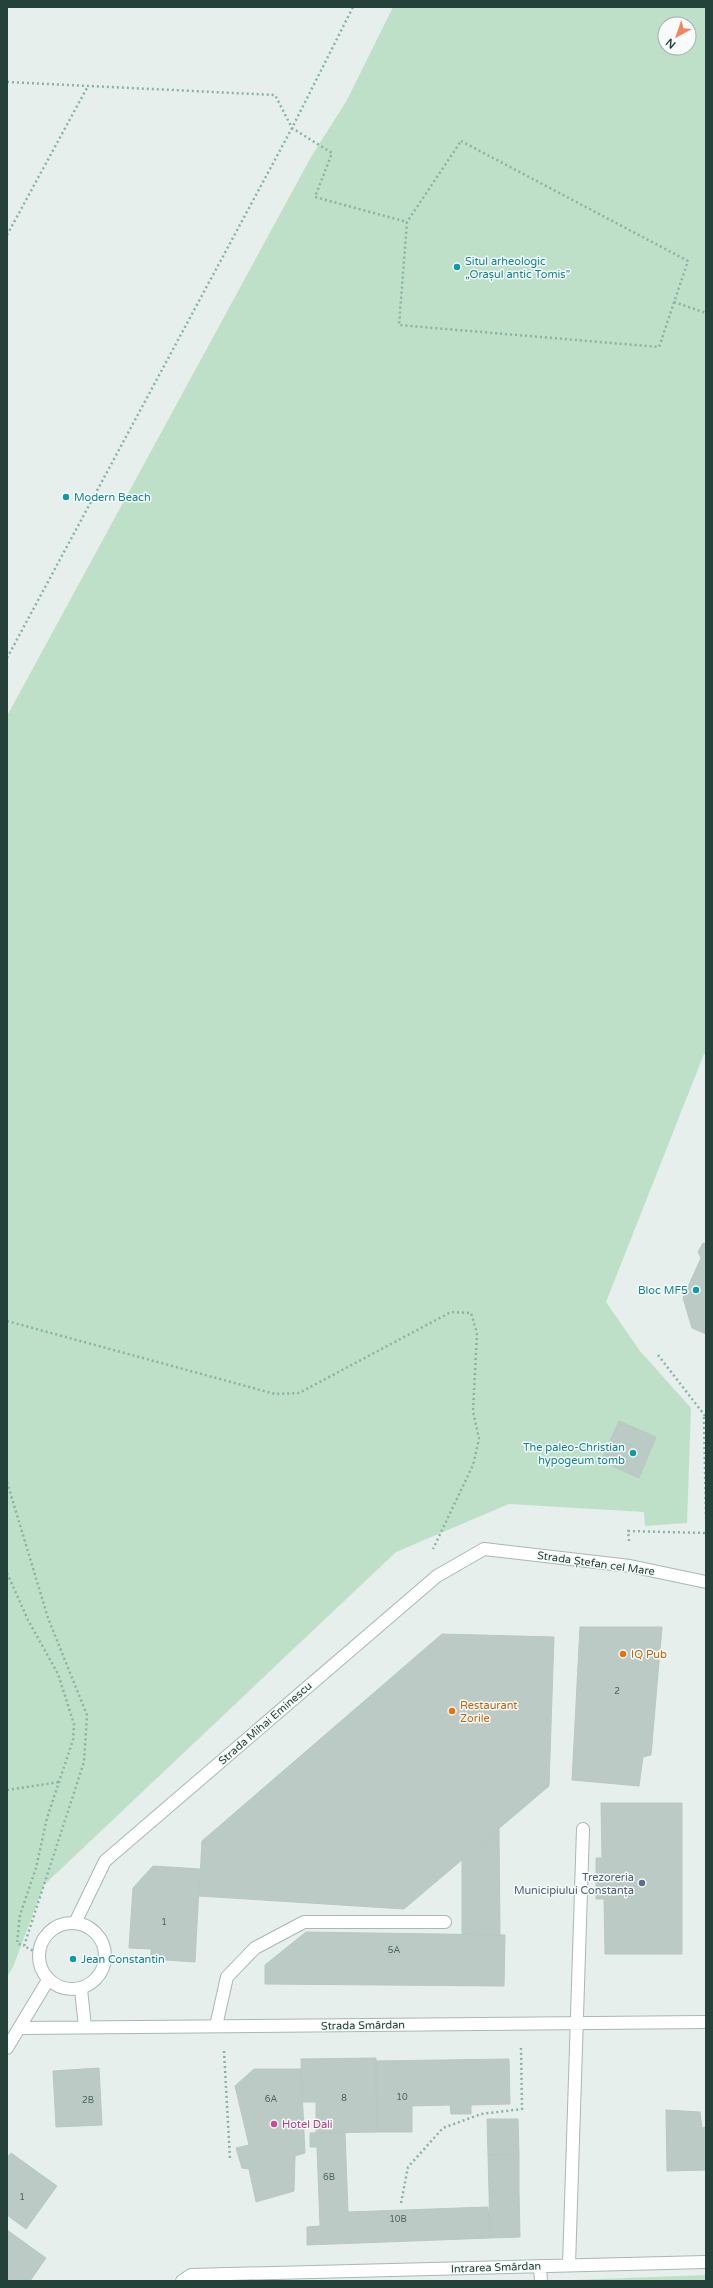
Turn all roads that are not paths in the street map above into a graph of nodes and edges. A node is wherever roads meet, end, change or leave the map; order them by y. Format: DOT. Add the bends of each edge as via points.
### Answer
graph roads {
  1 [pos="484,1549"];
  2 [pos="706,1582"];
  3 [pos="583,1829"];
  4 [pos="445,1922"];
  5 [pos="75,1924"];
  6 [pos="48,1980"];
  7 [pos="81,1989"];
  8 [pos="706,2022"];
  9 [pos="577,2023"];
  10 [pos="220,2026"];
  11 [pos="85,2027"];
  12 [pos="21,2028"];
  13 [pos="7,2048"];
  14 [pos="706,2262"];
  15 [pos="540,2266"];
  16 [pos="569,2266"];
  17 [pos="182,2281"];
  18 [pos="541,2281"];
  1 -- 2 [label="street, Strada Ștefan cel Mare" via="630,1566"];
  1 -- 5 [label="street, Strada Mihai Eminescu" via="437,1576 105,1861"];
  3 -- 9 [label="street"];
  4 -- 10 [label="street" via="304,1922 254,1948 227,1977"];
  5 -- 6 [label="street" via="60,1925 41,1942 39,1954 42,1972"];
  5 -- 7 [label="street" via="86,1926 96,1933 105,1954 104,1966 99,1976"];
  6 -- 7 [label="street" via="58,1987 69,1990"];
  6 -- 12 [label="street"];
  7 -- 11 [label="street"];
  8 -- 9 [label="street, Strada Smârdan"];
  9 -- 10 [label="street, Strada Smârdan"];
  9 -- 16 [label="street"];
  10 -- 11 [label="street, Strada Smârdan"];
  11 -- 12 [label="street, Strada Smârdan"];
  12 -- 13 [label="street"];
  14 -- 16 [label="street, Intrarea Smârdan"];
  15 -- 16 [label="street, Intrarea Smârdan"];
  15 -- 17 [label="street, Intrarea Smârdan" via="191,2275"];
  15 -- 18 [label="street"];
}
